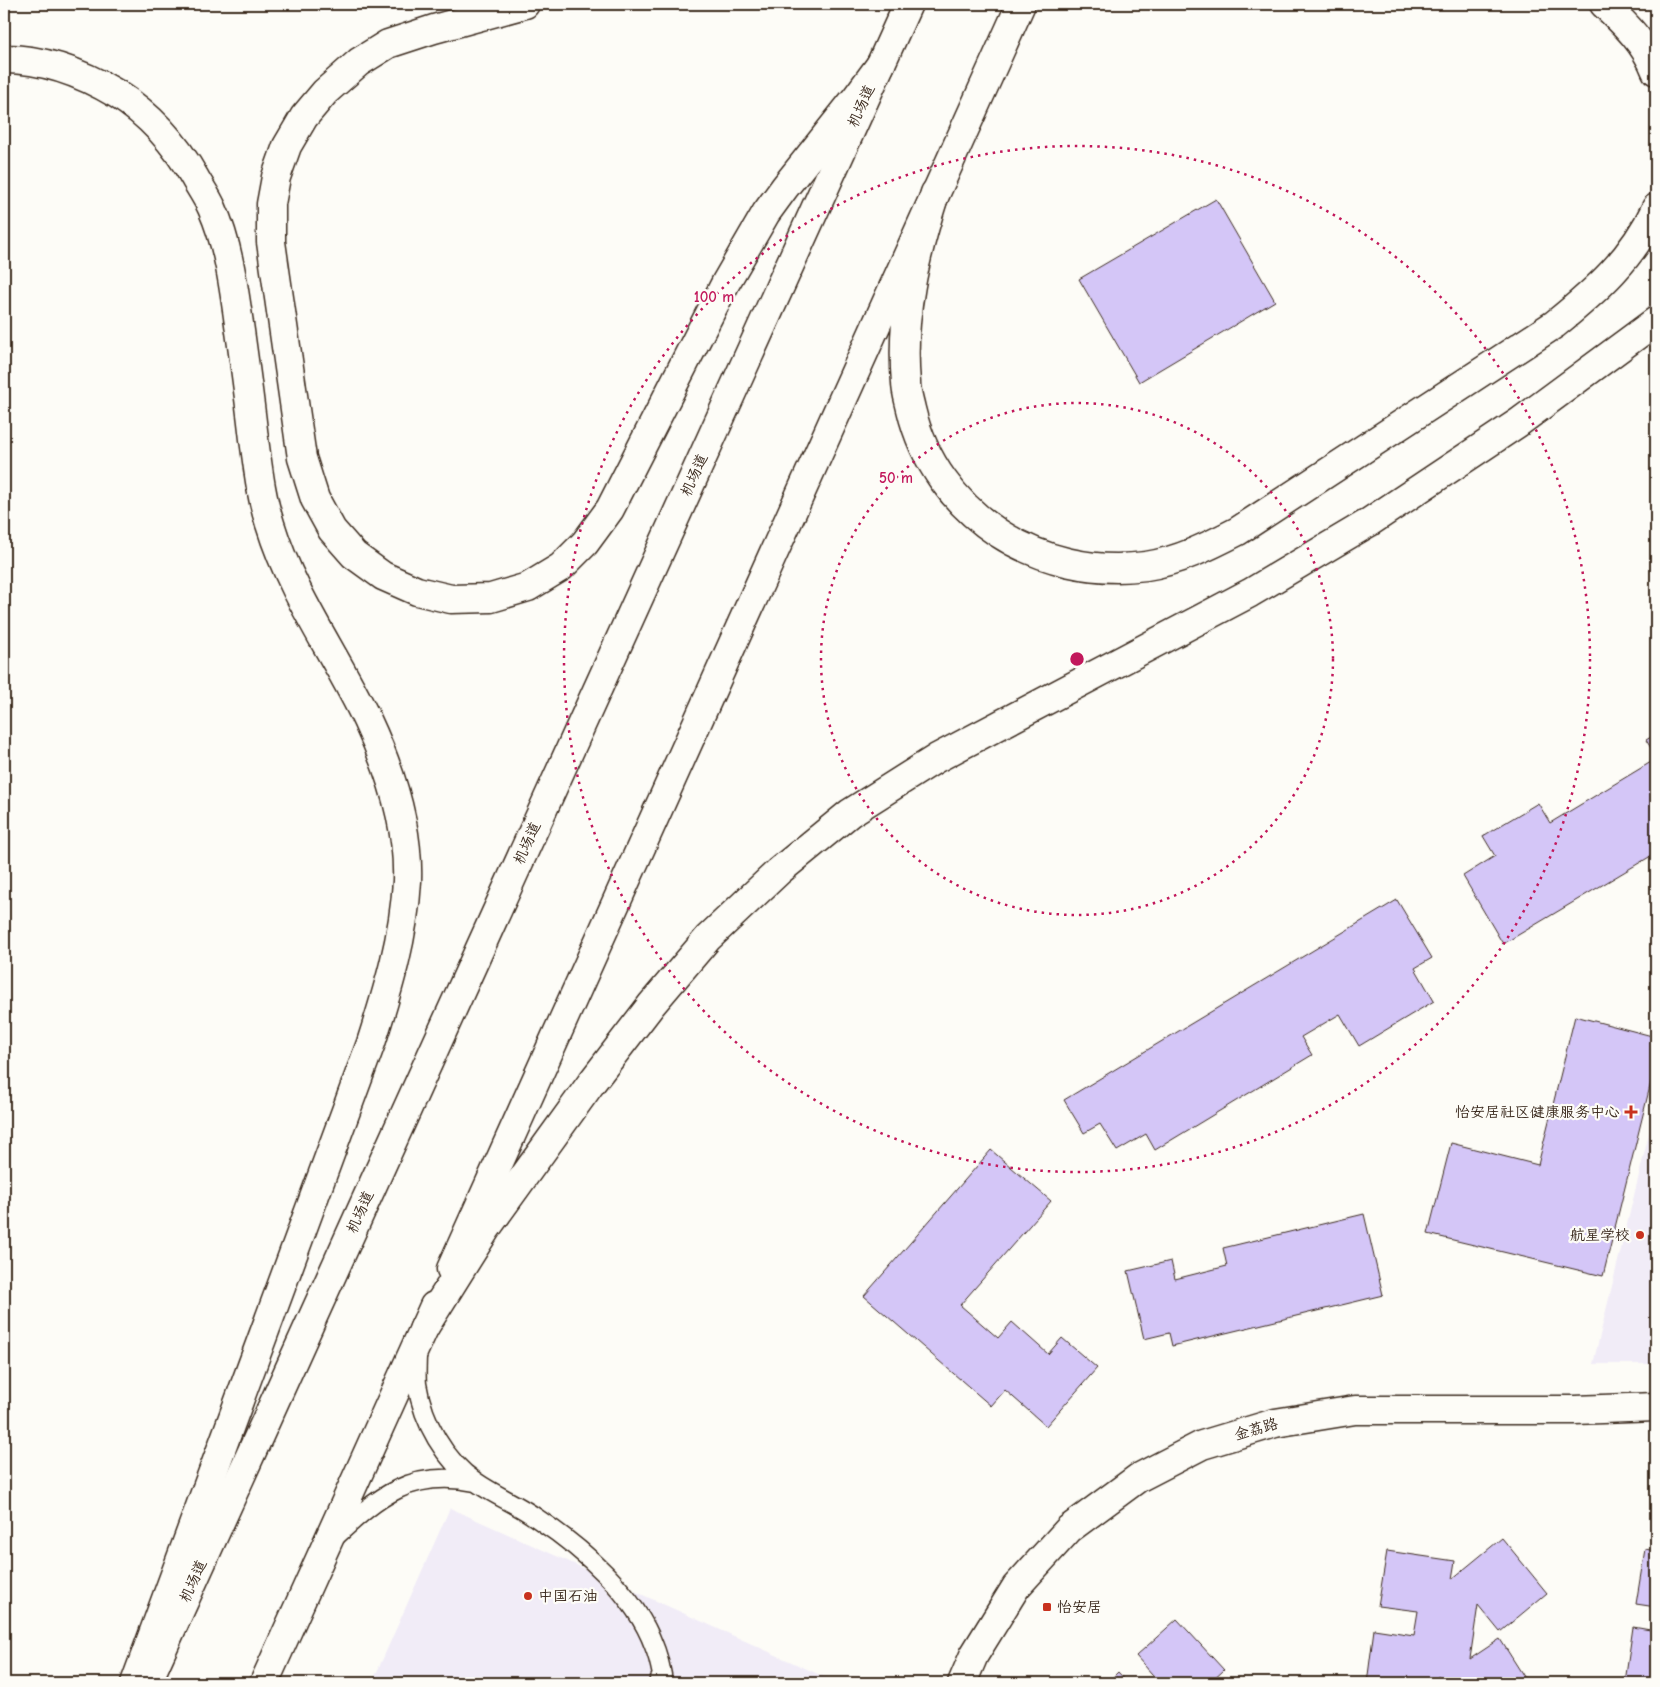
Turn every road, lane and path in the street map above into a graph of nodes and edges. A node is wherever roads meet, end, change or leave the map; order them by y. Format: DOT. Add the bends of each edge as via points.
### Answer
graph roads {
  1 [pos="525,4"];
  2 [pos="908,4"];
  3 [pos="1021,4"];
  4 [pos="1604,4"];
  5 [pos="4,59"];
  6 [pos="880,64"];
  7 [pos="1656,71"];
  8 [pos="935,193"];
  9 [pos="1656,208"];
  10 [pos="1656,322"];
  11 [pos="420,1336"];
  12 [pos="1656,1407"];
  13 [pos="476,1482"];
  14 [pos="326,1546"];
  15 [pos="135,1683"];
  16 [pos="147,1683"];
  17 [pos="264,1683"];
  18 [pos="658,1683"];
  19 [pos="962,1683"];
  1 -- 6 [label="main road" via="388,44 359,62 304,117 287,146 271,204 270,242 302,458 315,499 332,530 354,555 383,576 417,591 451,599 491,598 528,587 561,567 585,543 610,509 726,282 766,213"];
  2 -- 6 [label="main road, 机场道"];
  3 -- 8 [label="main road"];
  4 -- 7 [label="main road" via="1632,30"];
  5 -- 15 [label="main road" via="51,64 95,81 133,104 164,133 184,159 212,208 228,256 261,488 270,523 299,598 366,719 388,768 404,840 407,878 404,914 396,959 371,1043"];
  6 -- 16 [label="main road, 机场道"];
  8 -- 9 [label="main road" via="910,285 905,339 906,384 916,428 927,453 964,506 991,529 1026,549 1062,562 1113,568 1147,566 1177,558 1238,531 1555,324 1596,291 1622,262 1646,231"];
  8 -- 11 [label="main road"];
  10 -- 11 [label="main road" via="1518,422 1368,522 1250,593 937,758 850,813 779,871 708,938 652,1004 486,1230"];
  11 -- 13 [label="lane" via="417,1384 426,1416 439,1444"];
  11 -- 14 [label="main road"];
  12 -- 19 [label="main road, 金荔路" via="1355,1410 1275,1423 1202,1445 1138,1478 1069,1530 1016,1587 974,1656"];
  13 -- 14 [label="lane" via="454,1478 427,1479 397,1489 366,1508"];
  13 -- 18 [label="lane" via="536,1517 602,1569 634,1607 654,1645 662,1675"];
  14 -- 17 [label="main road"];
}
